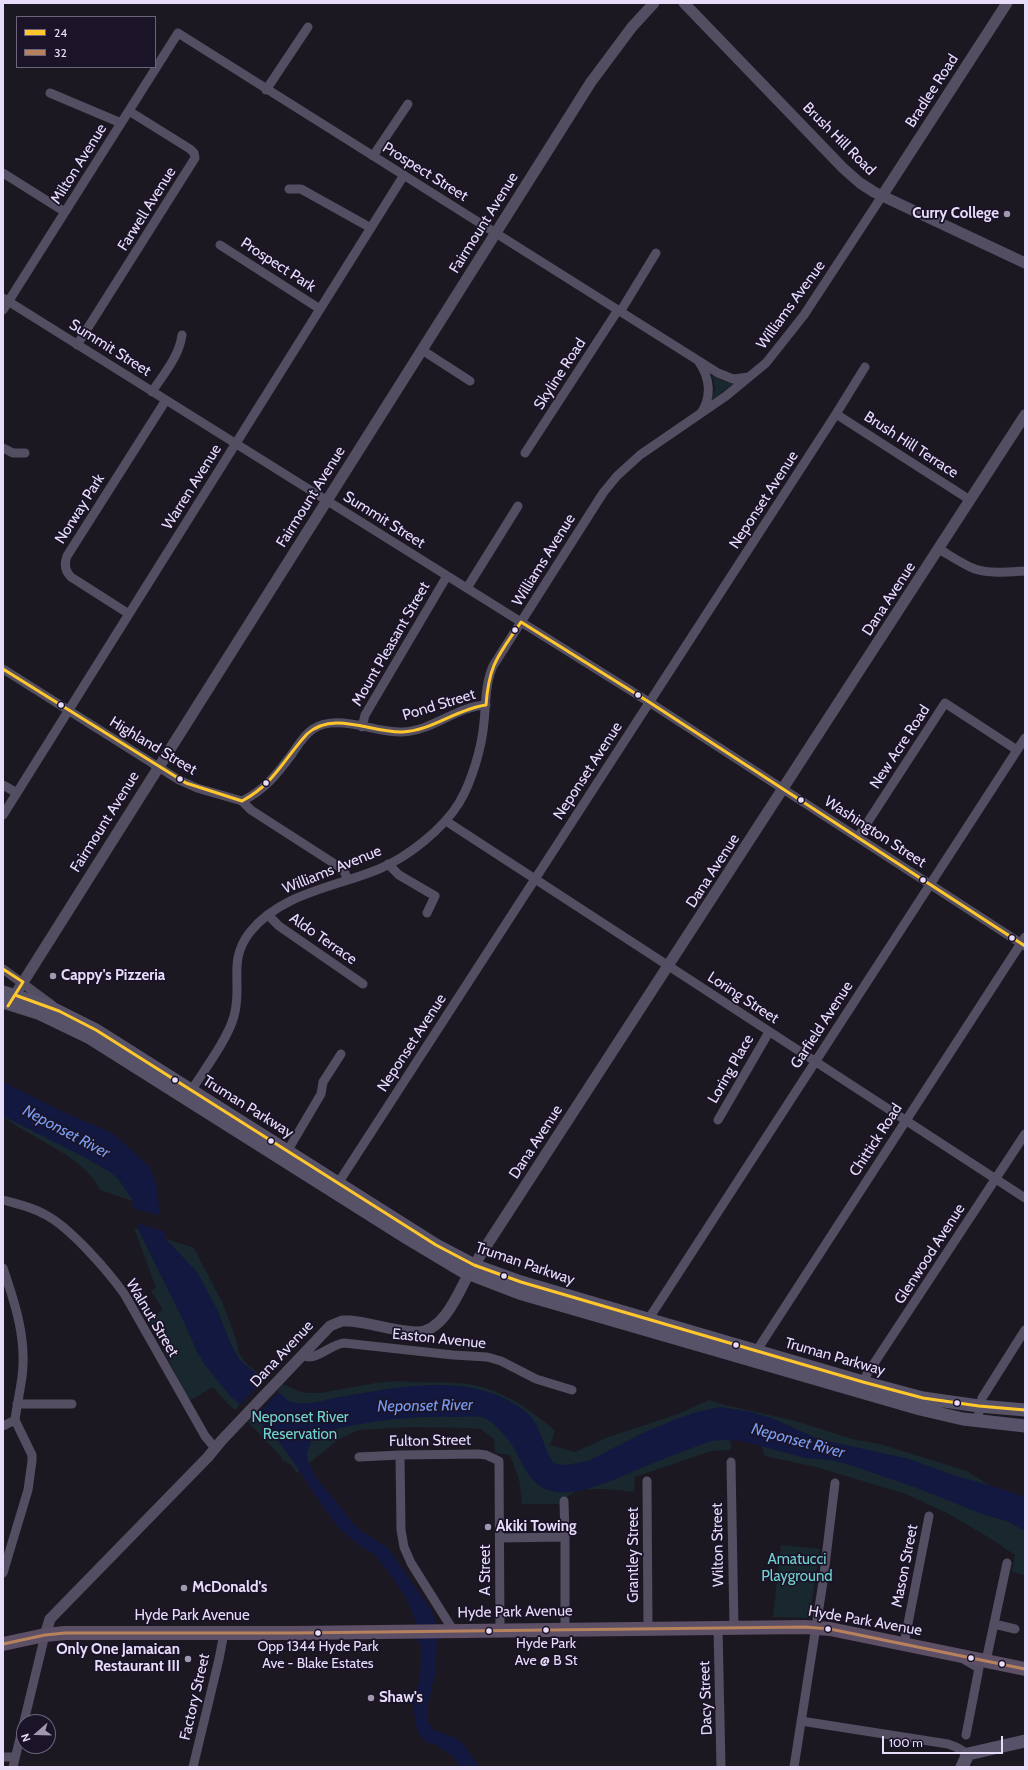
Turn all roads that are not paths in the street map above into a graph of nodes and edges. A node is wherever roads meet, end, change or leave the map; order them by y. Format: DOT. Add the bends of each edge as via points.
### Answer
graph roads {
  1 [pos="654,3"];
  2 [pos="684,3"];
  3 [pos="1007,3"];
  4 [pos="308,27"];
  5 [pos="178,33"];
  6 [pos="266,90"];
  7 [pos="50,93"];
  8 [pos="408,104"];
  9 [pos="129,111"];
  10 [pos="121,123"];
  11 [pos="373,156"];
  12 [pos="3,173"];
  13 [pos="404,175"];
  14 [pos="289,188"];
  15 [pos="882,196"];
  16 [pos="65,212"];
  17 [pos="371,228"];
  18 [pos="496,234"];
  19 [pos="220,245"];
  20 [pos="656,253"];
  21 [pos="1025,263"];
  22 [pos="6,300"];
  23 [pos="320,309"];
  24 [pos="3,310"];
  25 [pos="619,311"];
  26 [pos="182,334"];
  27 [pos="77,345"];
  28 [pos="422,350"];
  29 [pos="698,361"];
  30 [pos="865,367"];
  31 [pos="751,376"];
  32 [pos="470,381"];
  33 [pos="152,392"];
  34 [pos="166,400"];
  35 [pos="836,414"];
  36 [pos="1025,415"];
  37 [pos="698,416"];
  38 [pos="236,444"];
  39 [pos="3,448"];
  40 [pos="25,453"];
  41 [pos="525,453"];
  42 [pos="970,500"];
  43 [pos="327,501"];
  44 [pos="518,506"];
  45 [pos="939,549"];
  46 [pos="1025,571"];
  47 [pos="447,576"];
  48 [pos="467,588"];
  49 [pos="128,614"];
  50 [pos="521,622"];
  51 [pos="3,669"];
  52 [pos="649,702"];
  53 [pos="486,705"];
  54 [pos="68,710"];
  55 [pos="362,726"];
  56 [pos="1025,738"];
  57 [pos="1017,750"];
  58 [pos="159,767"];
  59 [pos="3,785"];
  60 [pos="784,789"];
  61 [pos="17,793"];
  62 [pos="242,801"];
  63 [pos="3,815"];
  64 [pos="446,822"];
  65 [pos="858,838"];
  66 [pos="388,864"];
  67 [pos="348,880"];
  68 [pos="534,880"];
  69 [pos="930,884"];
  70 [pos="426,913"];
  71 [pos="268,915"];
  72 [pos="1024,942"];
  73 [pos="668,966"];
  74 [pos="3,969"];
  75 [pos="23,982"];
  76 [pos="363,984"];
  77 [pos="7,1002"];
  78 [pos="59,1011"];
  79 [pos="769,1032"];
  80 [pos="341,1054"];
  81 [pos="815,1062"];
  82 [pos="188,1094"];
  83 [pos="718,1120"];
  84 [pos="906,1120"];
  85 [pos="1025,1134"];
  86 [pos="288,1150"];
  87 [pos="996,1179"];
  88 [pos="336,1186"];
  89 [pos="1025,1198"];
  90 [pos="3,1200"];
  91 [pos="3,1268"];
  92 [pos="471,1270"];
  93 [pos="646,1324"];
  94 [pos="1025,1330"];
  95 [pos="302,1354"];
  96 [pos="755,1355"];
  97 [pos="862,1387"];
  98 [pos="572,1390"];
  99 [pos="17,1404"];
  100 [pos="72,1404"];
  101 [pos="979,1406"];
  102 [pos="1025,1410"];
  103 [pos="15,1420"];
  104 [pos="977,1421"];
  105 [pos="3,1426"];
  106 [pos="1025,1426"];
  107 [pos="215,1448"];
  108 [pos="400,1454"];
  109 [pos="359,1457"];
  110 [pos="499,1461"];
  111 [pos="731,1462"];
  112 [pos="647,1481"];
  113 [pos="835,1483"];
  114 [pos="564,1501"];
  115 [pos="929,1516"];
  116 [pos="565,1537"];
  117 [pos="500,1538"];
  118 [pos="1007,1562"];
  119 [pos="3,1573"];
  120 [pos="994,1624"];
  121 [pos="734,1627"];
  122 [pos="648,1628"];
  123 [pos="718,1628"];
  124 [pos="816,1628"];
  125 [pos="565,1629"];
  126 [pos="1015,1629"];
  127 [pos="447,1630"];
  128 [pos="500,1630"];
  129 [pos="224,1633"];
  130 [pos="44,1635"];
  131 [pos="3,1644"];
  132 [pos="904,1644"];
  133 [pos="960,1657"];
  134 [pos="986,1661"];
  135 [pos="1025,1669"];
  136 [pos="801,1721"];
  137 [pos="966,1735"];
  138 [pos="1025,1741"];
  139 [pos="968,1754"];
  140 [pos="3,1757"];
  141 [pos="15,1758"];
  142 [pos="13,1767"];
  143 [pos="193,1767"];
  144 [pos="722,1767"];
  145 [pos="794,1767"];
  146 [pos="962,1767"];
  1 -- 18 [label="street, Fairmount Avenue" via="601,68"];
  2 -- 15 [label="street, Brush Hill Road" via="843,168 860,183"];
  3 -- 15 [label="street, Bradlee Road"];
  4 -- 6 [label="street"];
  5 -- 6 [label="street, Prospect Street"];
  5 -- 9 [label="street, Milton Avenue"];
  6 -- 11 [label="street, Prospect Street"];
  7 -- 10 [label="street"];
  8 -- 11 [label="street"];
  9 -- 10 [label="street, Milton Avenue"];
  9 -- 27 [label="street, Farwell Avenue" via="190,149 195,158"];
  10 -- 16 [label="street, Milton Avenue"];
  11 -- 13 [label="street, Prospect Street"];
  12 -- 16 [label="street"];
  13 -- 17 [label="street, Warren Avenue"];
  13 -- 18 [label="street, Prospect Street"];
  14 -- 17 [label="street" via="301,189"];
  15 -- 21 [label="street, Brush Hill Road"];
  15 -- 31 [label="street, Williams Avenue" via="804,315 773,356"];
  16 -- 22 [label="street, Milton Avenue"];
  17 -- 23 [label="street, Warren Avenue"];
  18 -- 25 [label="street, Prospect Street"];
  18 -- 28 [label="street, Fairmount Avenue"];
  19 -- 23 [label="street, Prospect Park"];
  20 -- 25 [label="street, Skyline Road"];
  22 -- 24 [label="street, Milton Avenue"];
  22 -- 27 [label="street, Summit Street"];
  23 -- 38 [label="street, Warren Avenue"];
  25 -- 29 [label="street, Prospect Street"];
  25 -- 41 [label="street, Skyline Road"];
  26 -- 33 [label="street" via="173,362"];
  27 -- 33 [label="street, Summit Street"];
  28 -- 32 [label="street"];
  28 -- 43 [label="street, Fairmount Avenue"];
  29 -- 31 [label="street, Prospect Street" via="728,378"];
  29 -- 37 [label="street" via="706,375 709,391 707,402"];
  30 -- 35 [label="street, Neponset Avenue"];
  31 -- 37 [label="street, Williams Avenue"];
  33 -- 34 [label="street, Summit Street"];
  34 -- 38 [label="street, Summit Street"];
  34 -- 49 [label="street, Norway Park" via="65,563 66,571 71,577"];
  35 -- 42 [label="street, Brush Hill Terrace"];
  35 -- 52 [label="street, Neponset Avenue"];
  36 -- 42 [label="street, Dana Avenue"];
  37 -- 50 [label="street, Williams Avenue" via="640,455 612,482"];
  38 -- 43 [label="street, Summit Street"];
  38 -- 49 [label="street, Warren Avenue"];
  39 -- 40 [label="street" via="13,453"];
  42 -- 45 [label="street, Dana Avenue"];
  43 -- 47 [label="street, Summit Street"];
  43 -- 58 [label="street, Fairmount Avenue"];
  44 -- 48 [label="street"];
  45 -- 46 [label="street" via="963,564 982,571"];
  45 -- 60 [label="street, Dana Avenue"];
  47 -- 48 [label="street, Summit Street"];
  47 -- 55 [label="street, Mount Pleasant Street" via="365,715"];
  48 -- 50 [label="street, Summit Street"];
  49 -- 54 [label="street, Warren Avenue"];
  50 -- 52 [label="street, Summit Street"];
  50 -- 53 [label="street, Williams Avenue" via="491,671"];
  51 -- 54 [label="street, Highland Street"];
  52 -- 60 [label="street, Washington Street"];
  52 -- 68 [label="street, Neponset Avenue"];
  53 -- 55 [label="street, Pond Street" via="474,707 433,725 408,732 391,732"];
  53 -- 64 [label="street, Williams Avenue" via="483,731 472,775 462,798"];
  54 -- 58 [label="street, Highland Street"];
  54 -- 61 [label="street, Warren Avenue"];
  55 -- 62 [label="street, Pond Street" via="332,722 312,730 301,740 269,784"];
  56 -- 57 [label="street, Garfield Avenue"];
  57 -- 65 [label="street, New Acre Road" via="945,703"];
  57 -- 69 [label="street, Garfield Avenue"];
  58 -- 62 [label="street, Highland Street" via="191,786"];
  58 -- 75 [label="street, Fairmount Avenue"];
  59 -- 61 [label="street"];
  60 -- 65 [label="street, Washington Street"];
  60 -- 73 [label="street, Dana Avenue"];
  61 -- 63 [label="street, Warren Avenue"];
  62 -- 67 [label="street, Highland Street" via="338,866"];
  64 -- 66 [label="street, Williams Avenue"];
  64 -- 68 [label="street, Loring Street"];
  65 -- 69 [label="street, Washington Street"];
  66 -- 67 [label="street, Williams Avenue"];
  66 -- 70 [label="street" via="399,875 435,896"];
  67 -- 71 [label="street, Williams Avenue" via="296,898"];
  68 -- 73 [label="street, Loring Street"];
  68 -- 88 [label="street, Neponset Avenue"];
  69 -- 72 [label="street, Washington Street"];
  69 -- 81 [label="street, Garfield Avenue"];
  71 -- 76 [label="street, Aldo Terrace" via="279,926"];
  71 -- 82 [label="street, Williams Avenue" via="250,931 240,948 232,1024"];
  72 -- 84 [label="street, Chittick Road"];
  73 -- 79 [label="street, Loring Street"];
  73 -- 92 [label="street, Dana Avenue"];
  74 -- 75 [label="street"];
  75 -- 77 [label="street, Fairmount Avenue"];
  75 -- 78 [label="street"];
  77 -- 78 [label="main road, Truman Parkway"];
  77 -- 82 [label="main road, Truman Parkway" via="78,1031"];
  78 -- 82 [label="main road, Truman Parkway" via="96,1030"];
  79 -- 81 [label="street, Loring Street"];
  79 -- 83 [label="street, Loring Place"];
  80 -- 86 [label="street" via="323,1082 320,1094"];
  81 -- 84 [label="street, Loring Street"];
  81 -- 93 [label="street, Garfield Avenue"];
  82 -- 86 [label="main road, Truman Parkway"];
  82 -- 88 [label="main road, Truman Parkway"];
  84 -- 87 [label="street, Loring Street"];
  84 -- 96 [label="street, Chittick Road"];
  85 -- 87 [label="street, Glenwood Avenue"];
  86 -- 88 [label="main road, Truman Parkway"];
  87 -- 89 [label="street, Loring Street"];
  87 -- 97 [label="street, Glenwood Avenue"];
  88 -- 92 [label="main road, Truman Parkway" via="407,1238"];
  90 -- 107 [label="street, Walnut Street" via="39,1211 52,1218 73,1236 115,1282 125,1295 205,1436"];
  91 -- 99 [label="street" via="21,1326 22,1376"];
  92 -- 93 [label="main road, Truman Parkway" via="526,1284"];
  92 -- 95 [label="street, Dana Avenue" via="440,1321 429,1330 416,1332 342,1321 326,1328"];
  93 -- 96 [label="main road, Truman Parkway"];
  94 -- 101 [label="street" via="983,1395"];
  95 -- 98 [label="street, Easton Avenue" via="306,1357 313,1356 344,1343 487,1357 502,1361 530,1377"];
  95 -- 107 [label="street, Dana Avenue"];
  96 -- 97 [label="main road, Truman Parkway"];
  97 -- 101 [label="main road, Truman Parkway"];
  97 -- 104 [label="main road, Truman Parkway" via="934,1413"];
  99 -- 100 [label="street"];
  99 -- 103 [label="street"];
  101 -- 102 [label="main road, Truman Parkway"];
  101 -- 104 [label="street"];
  103 -- 105 [label="street"];
  103 -- 119 [label="street" via="32,1455 32,1461 28,1490"];
  104 -- 106 [label="main road, Truman Parkway"];
  107 -- 130 [label="street, Dana Avenue" via="50,1619"];
  108 -- 109 [label="street, Fulton Street"];
  108 -- 110 [label="street, Fulton Street" via="478,1454"];
  108 -- 127 [label="street" via="401,1530 404,1548"];
  110 -- 117 [label="street, A Street"];
  111 -- 121 [label="street, Wilton Street"];
  112 -- 122 [label="street, Grantley Street"];
  113 -- 124 [label="street"];
  114 -- 116 [label="street"];
  115 -- 132 [label="street, Mason Street"];
  116 -- 117 [label="street"];
  116 -- 125 [label="street"];
  117 -- 128 [label="street, A Street"];
  118 -- 120 [label="street"];
  120 -- 126 [label="street"];
  120 -- 134 [label="street"];
  121 -- 123 [label="main road, Hyde Park Avenue"];
  121 -- 124 [label="main road, Hyde Park Avenue"];
  122 -- 123 [label="main road, Hyde Park Avenue"];
  122 -- 125 [label="main road, Hyde Park Avenue"];
  123 -- 144 [label="street, Dacy Street"];
  124 -- 132 [label="main road, Hyde Park Avenue"];
  124 -- 136 [label="street"];
  125 -- 128 [label="main road, Hyde Park Avenue"];
  127 -- 128 [label="main road, Hyde Park Avenue"];
  127 -- 129 [label="main road, Hyde Park Avenue"];
  129 -- 130 [label="main road, Hyde Park Avenue"];
  129 -- 143 [label="street, Factory Street"];
  130 -- 131 [label="main road, Hyde Park Avenue"];
  130 -- 141 [label="street, Dana Avenue"];
  132 -- 133 [label="main road, Hyde Park Avenue"];
  133 -- 134 [label="main road, Hyde Park Avenue"];
  133 -- 137 [label="street" via="979,1668"];
  134 -- 135 [label="main road, Hyde Park Avenue"];
  136 -- 139 [label="street" via="948,1744"];
  136 -- 145 [label="street"];
  138 -- 139 [label="main road"];
  139 -- 146 [label="main road"];
  140 -- 141 [label="street"];
  141 -- 142 [label="street, Dana Avenue"];
}
